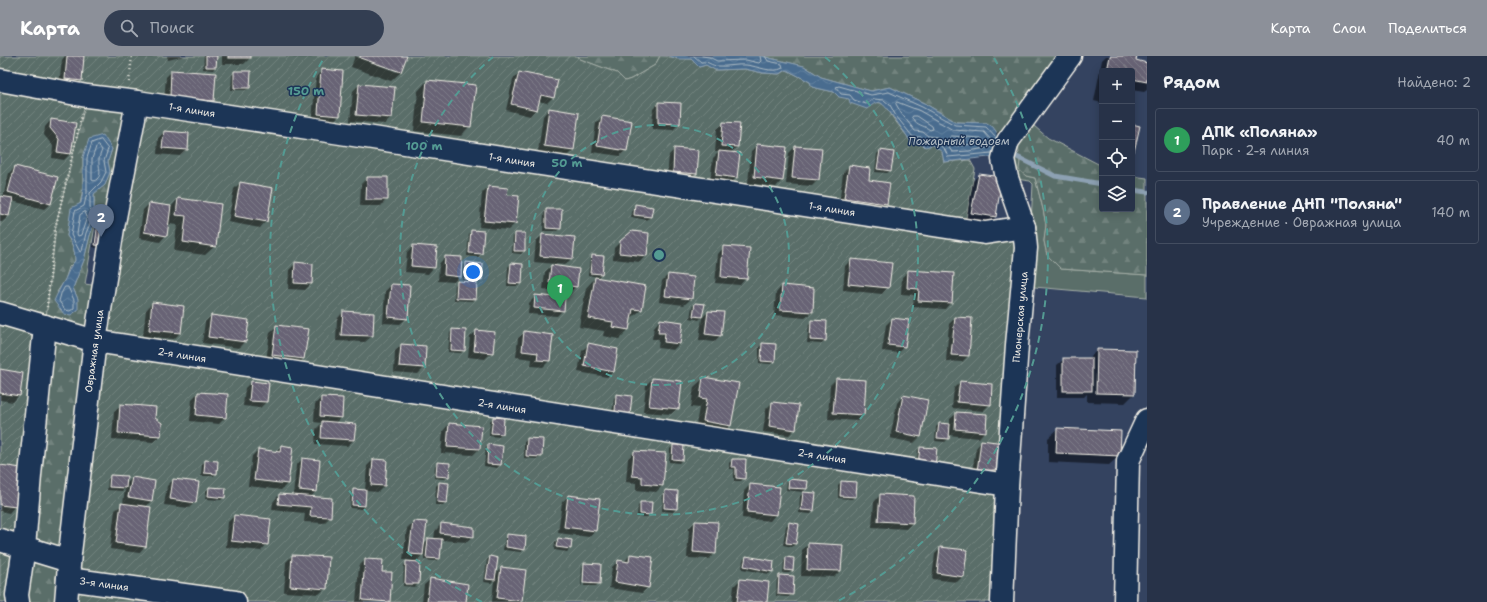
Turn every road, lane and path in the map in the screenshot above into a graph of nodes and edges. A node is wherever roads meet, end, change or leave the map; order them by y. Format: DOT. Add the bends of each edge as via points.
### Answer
graph roads {
  1 [pos="132,56"];
  2 [pos="1070,56"];
  3 [pos="0,80"];
  4 [pos="86,96"];
  5 [pos="132,101"];
  6 [pos="1024,227"];
  7 [pos="0,313"];
  8 [pos="45,326"];
  9 [pos="95,342"];
  10 [pos="1147,420"];
  11 [pos="1007,485"];
  12 [pos="0,540"];
  13 [pos="24,547"];
  14 [pos="69,570"];
  15 [pos="18,602"];
  16 [pos="66,602"];
  17 [pos="235,602"];
  18 [pos="1002,602"];
  19 [pos="1125,602"];
  1 -- 5 [label="path"];
  2 -- 6 [label="street, Пионерская улица" via="1005,150 1007,178"];
  3 -- 4 [label="street, 1-я линия"];
  4 -- 5 [label="street, 1-я линия"];
  4 -- 8 [label="path" via="55,229"];
  5 -- 6 [label="street, 1-я линия" via="985,233"];
  5 -- 9 [label="street, Овражная улица"];
  6 -- 11 [label="street, Пионерская улица" via="1026,248"];
  7 -- 8 [label="street, 2-я линия"];
  8 -- 9 [label="street, 2-я линия"];
  8 -- 13 [label="street"];
  9 -- 11 [label="street, 2-я линия"];
  9 -- 14 [label="street, Овражная улица"];
  10 -- 19 [label="street" via="1128,461"];
  11 -- 18 [label="street, Пионерская улица"];
  12 -- 13 [label="street, 3-я линия"];
  13 -- 14 [label="street, 3-я линия"];
  13 -- 15 [label="street"];
  14 -- 16 [label="street, Овражная улица"];
  14 -- 17 [label="street, 3-я линия"];
}
